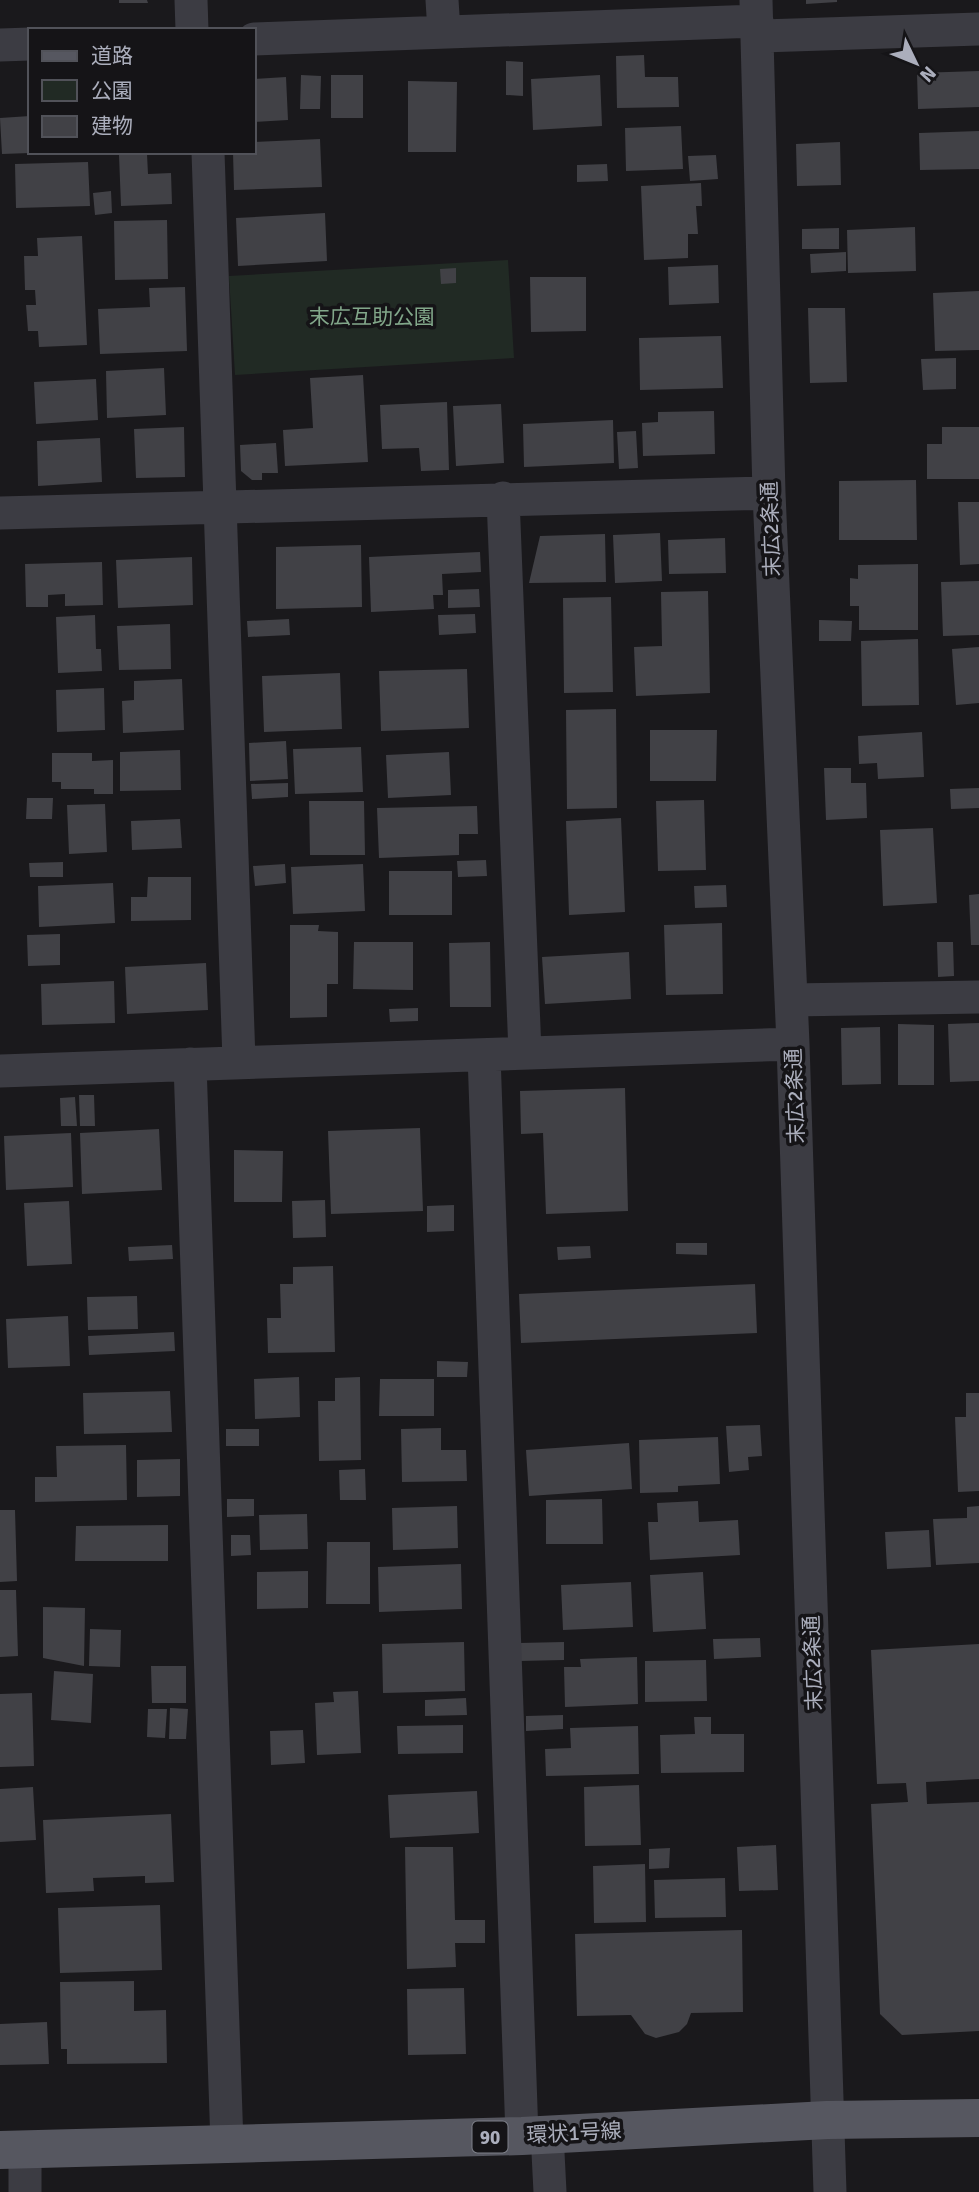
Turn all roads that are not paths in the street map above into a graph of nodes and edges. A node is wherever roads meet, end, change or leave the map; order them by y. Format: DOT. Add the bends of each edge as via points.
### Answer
graph roads {
  1 [pos="191,0"];
  2 [pos="443,15"];
  3 [pos="757,19"];
  4 [pos="192,28"];
  5 [pos="979,29"];
  6 [pos="256,39"];
  7 [pos="28,44"];
  8 [pos="0,45"];
  9 [pos="208,154"];
  10 [pos="769,493"];
  11 [pos="503,498"];
  12 [pos="222,506"];
  13 [pos="0,513"];
  14 [pos="979,998"];
  15 [pos="791,1000"];
  16 [pos="793,1044"];
  17 [pos="525,1053"];
  18 [pos="484,1055"];
  19 [pos="239,1061"];
  20 [pos="0,1063"];
  21 [pos="190,1064"];
  22 [pos="0,1071"];
  23 [pos="979,2118"];
  24 [pos="827,2120"];
  25 [pos="535,2134"];
  26 [pos="227,2144"];
  27 [pos="13,2150"];
  28 [pos="25,2192"];
  29 [pos="550,2192"];
  30 [pos="830,2192"];
  1 -- 4 [label="street"];
  2 -- 3 [label="street"];
  2 -- 6 [label="street"];
  3 -- 5 [label="street"];
  3 -- 10 [label="street, 末広2条通"];
  7 -- 8 [label="street"];
  9 -- 12 [label="street"];
  10 -- 11 [label="street"];
  10 -- 15 [label="street, 末広2条通"];
  11 -- 12 [label="street"];
  11 -- 17 [label="street"];
  12 -- 13 [label="street"];
  12 -- 19 [label="street"];
  14 -- 15 [label="street"];
  15 -- 16 [label="street, 末広2条通"];
  16 -- 17 [label="street"];
  16 -- 24 [label="street, 末広2条通"];
  17 -- 18 [label="street"];
  18 -- 19 [label="street"];
  18 -- 25 [label="street"];
  19 -- 21 [label="street"];
  20 -- 22 [label="street"];
  21 -- 22 [label="street"];
  21 -- 26 [label="street"];
  23 -- 24 [label="main road, 環状1号線 / 90"];
  24 -- 25 [label="main road, 環状1号線 / 90"];
  24 -- 30 [label="street, 末広2条通"];
  25 -- 26 [label="main road, 環状1号線 / 90"];
  25 -- 29 [label="street"];
  26 -- 27 [label="main road, 環状1号線 / 90"];
  27 -- 28 [label="street"];
}
